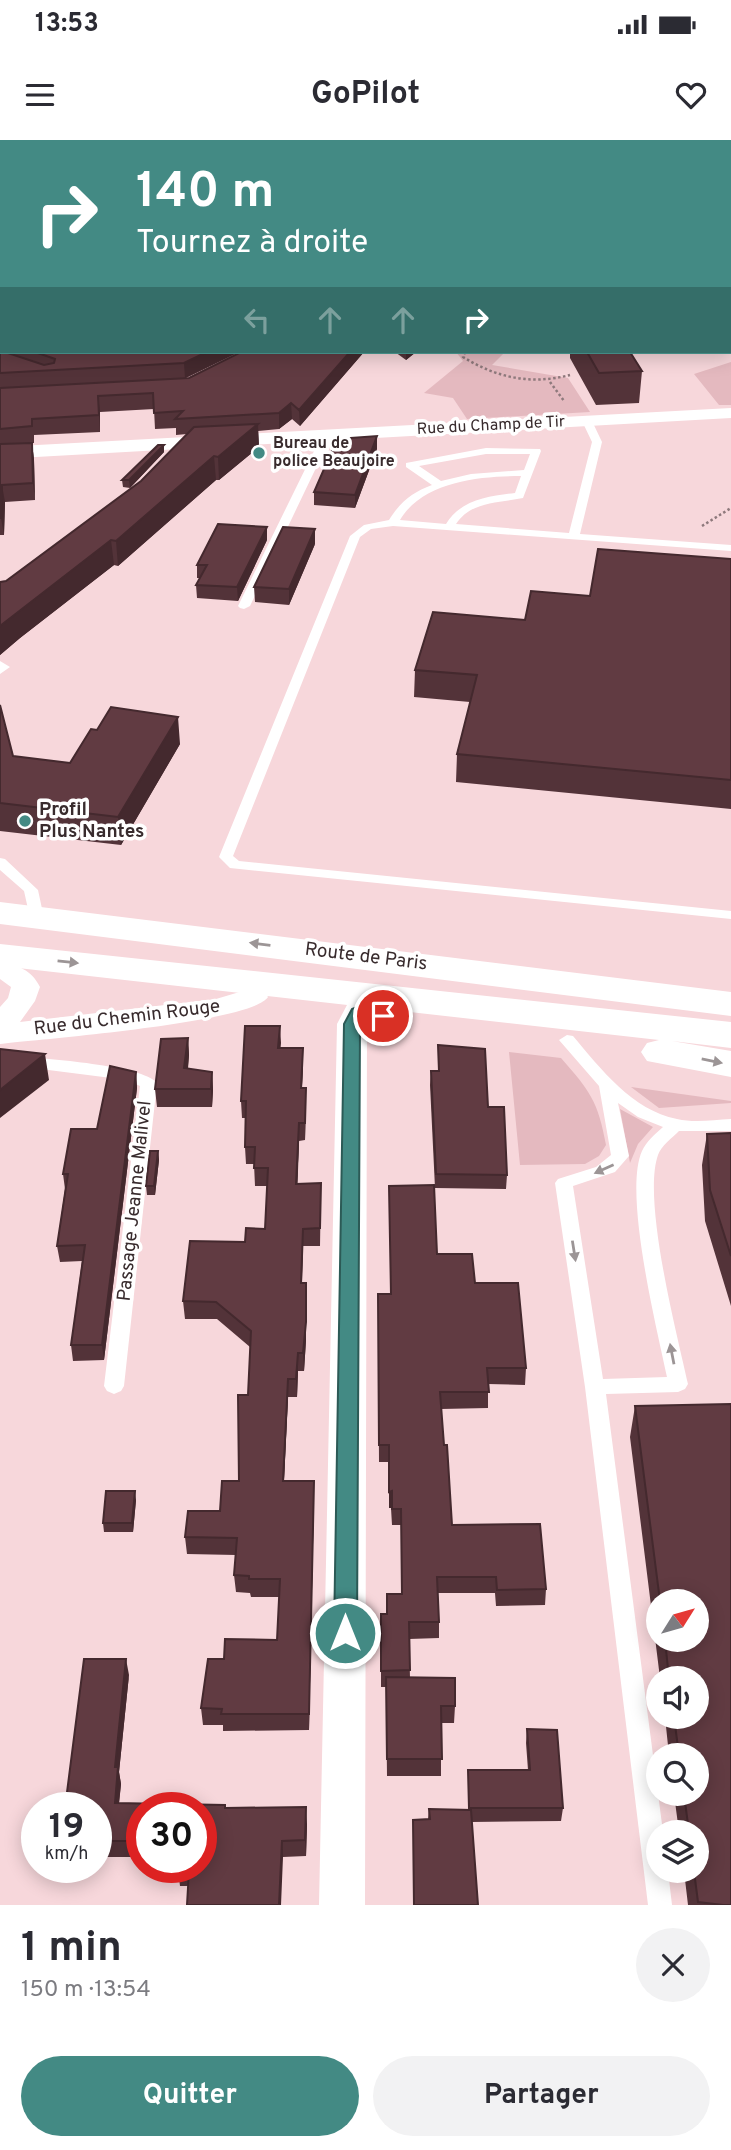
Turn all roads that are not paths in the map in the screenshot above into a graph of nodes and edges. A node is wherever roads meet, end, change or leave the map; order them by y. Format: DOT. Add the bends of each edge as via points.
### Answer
graph roads {
  1 [pos="731,414"];
  2 [pos="587,421"];
  3 [pos="317,435"];
  4 [pos="189,442"];
  5 [pos="0,453"];
  6 [pos="171,461"];
  7 [pos="527,473"];
  8 [pos="441,486"];
  9 [pos="393,523"];
  10 [pos="449,528"];
  11 [pos="574,535"];
  12 [pos="731,548"];
  13 [pos="244,606"];
  14 [pos="0,665"];
  15 [pos="0,670"];
  16 [pos="0,862"];
  17 [pos="0,913"];
  18 [pos="731,915"];
  19 [pos="37,918"];
  20 [pos="0,955"];
  21 [pos="0,971"];
  22 [pos="162,972"];
  23 [pos="498,973"];
  24 [pos="731,987"];
  25 [pos="253,998"];
  26 [pos="731,1004"];
  27 [pos="357,1012"];
  28 [pos="0,1024"];
  29 [pos="0,1034"];
  30 [pos="731,1035"];
  31 [pos="567,1040"];
  32 [pos="0,1056"];
  33 [pos="731,1064"];
  34 [pos="607,1087"];
  35 [pos="676,1125"];
  36 [pos="731,1125"];
  37 [pos="114,1386"];
  38 [pos="595,1387"];
  39 [pos="342,1905"];
  40 [pos="660,1905"];
  1 -- 2 [label="street, Rue du Champ de Tir"];
  2 -- 3 [label="street, Rue du Champ de Tir"];
  2 -- 11 [label="lane" via="597,442"];
  3 -- 4 [label="street, Rue du Champ de Tir"];
  3 -- 13 [label="lane" via="321,447"];
  4 -- 5 [label="street, Rue du Champ de Tir"];
  4 -- 6 [label="street"];
  7 -- 8 [label="lane" via="481,476"];
  7 -- 8 [label="lane" via="536,451 486,451 410,465"];
  7 -- 10 [label="lane" via="519,496 465,508 453,517"];
  8 -- 9 [label="lane" via="408,502"];
  9 -- 10 [label="lane"];
  9 -- 18 [label="lane" via="369,526 355,536 226,857 228,862"];
  10 -- 11 [label="lane"];
  11 -- 12 [label="lane"];
  14 -- 15 [label="lane" via="4,667"];
  16 -- 19 [label="lane" via="32,890"];
  17 -- 19 [label="main road, Route de Paris"];
  23 -- 19 [label="main road, Route de Paris, one-way"];
  20 -- 22 [label="main road, Route de Paris, one-way"];
  21 -- 28 [label="street, Rue du Chemin Rouge" via="20,979 26,994"];
  22 -- 25 [label="main road"];
  22 -- 30 [label="main road, Route de Paris"];
  23 -- 24 [label="main road"];
  23 -- 26 [label="main road, Route de Paris"];
  25 -- 27 [label="main road"];
  25 -- 29 [label="street, Rue du Chemin Rouge" via="219,1008"];
  27 -- 31 [label="main road"];
  27 -- 39 [label="street" via="352,1024"];
  31 -- 33 [label="main road, one-way"];
  31 -- 34 [label="lane"];
  32 -- 37 [label="lane, Passage Jeanne Malivel" via="130,1075 149,1083"];
  34 -- 35 [label="lane" via="646,1113"];
  34 -- 38 [label="lane, one-way" via="620,1156 603,1172 564,1184"];
  35 -- 36 [label="lane"];
  38 -- 35 [label="lane, one-way" via="678,1384 648,1227 645,1166 649,1153"];
  38 -- 40 [label="lane"];
}
